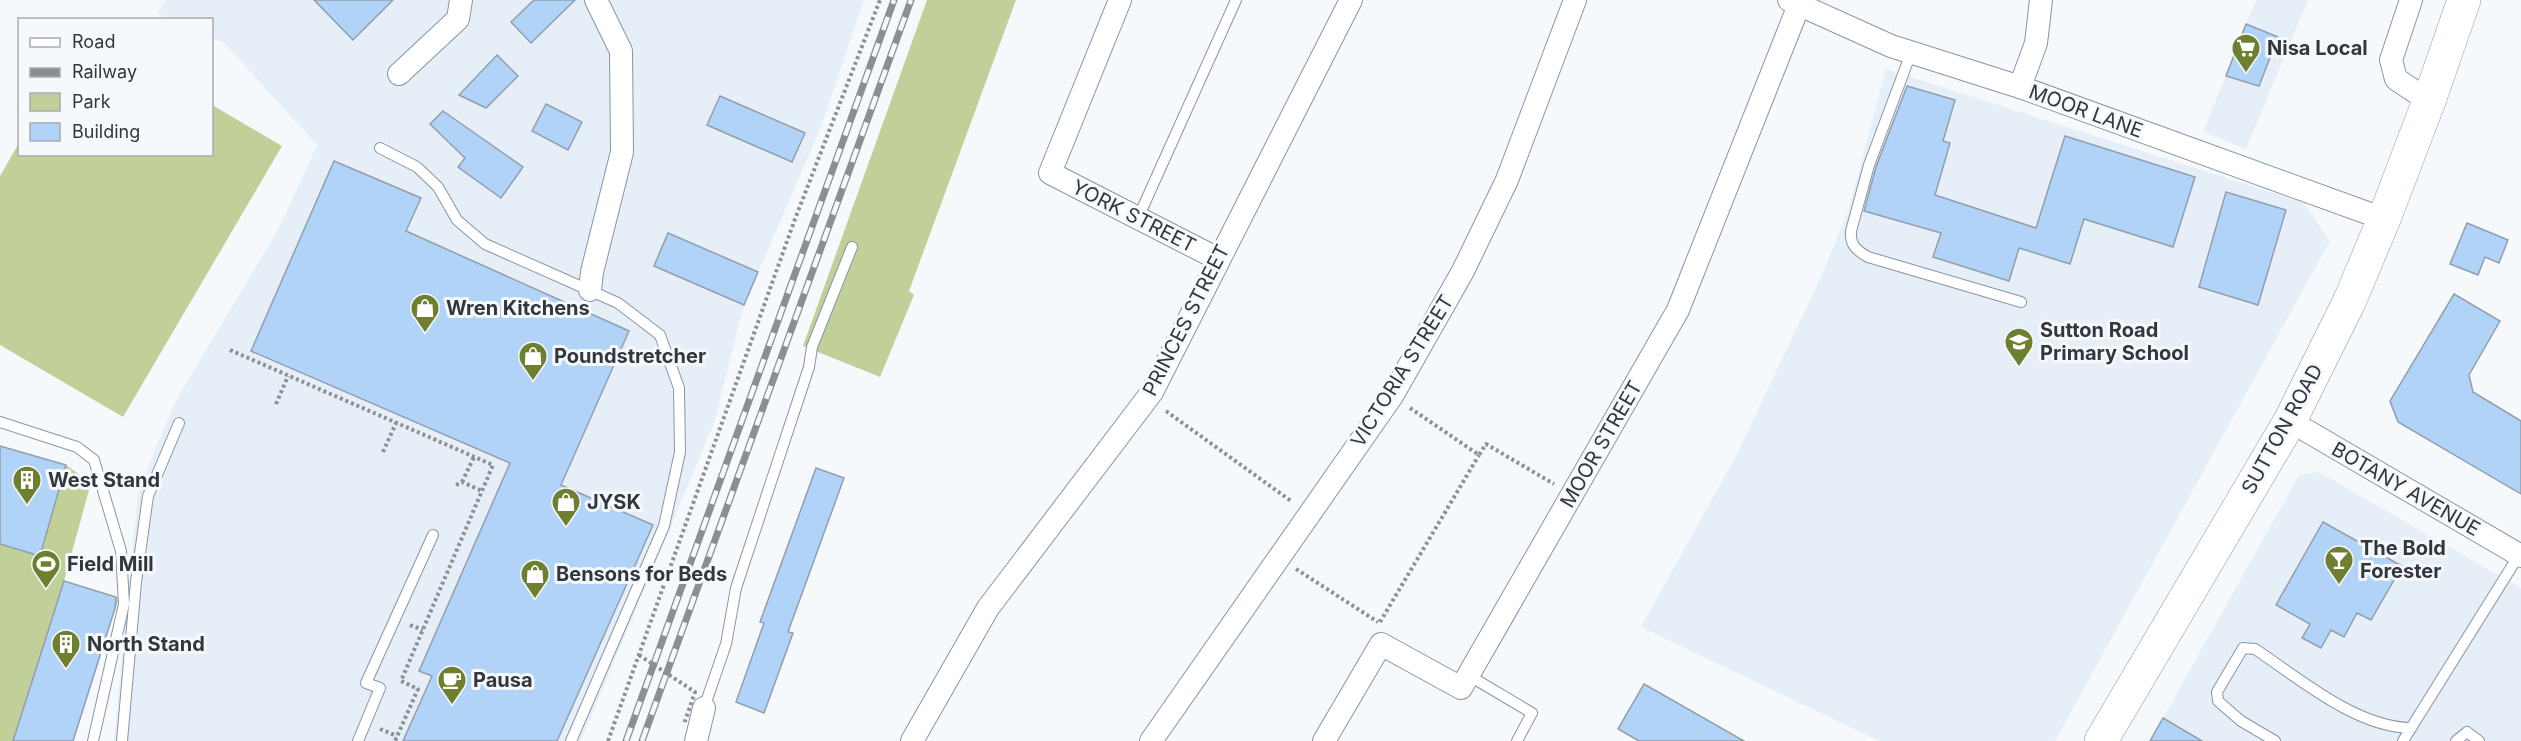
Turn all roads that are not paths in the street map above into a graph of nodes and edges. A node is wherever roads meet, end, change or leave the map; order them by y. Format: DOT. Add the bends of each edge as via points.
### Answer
graph roads {
  1 [pos="461,0"];
  2 [pos="596,0"];
  3 [pos="1120,0"];
  4 [pos="1236,0"];
  5 [pos="1351,0"];
  6 [pos="1575,0"];
  7 [pos="2041,0"];
  8 [pos="2411,0"];
  9 [pos="2464,0"];
  10 [pos="1794,2"];
  11 [pos="1911,53"];
  12 [pos="399,74"];
  13 [pos="2020,87"];
  14 [pos="2429,101"];
  15 [pos="380,148"];
  16 [pos="1138,218"];
  17 [pos="2384,219"];
  18 [pos="852,248"];
  19 [pos="1218,259"];
  20 [pos="590,290"];
  21 [pos="2021,302"];
  22 [pos="2290,421"];
  23 [pos="0,422"];
  24 [pos="179,423"];
  25 [pos="433,535"];
  26 [pos="2520,556"];
  27 [pos="123,573"];
  28 [pos="136,582"];
  29 [pos="1468,675"];
  30 [pos="704,708"];
  31 [pos="2411,728"];
  32 [pos="690,732"];
  33 [pos="93,741"];
  34 [pos="122,741"];
  35 [pos="358,741"];
  36 [pos="571,741"];
  37 [pos="912,741"];
  38 [pos="1151,741"];
  39 [pos="1324,741"];
  40 [pos="1517,741"];
  41 [pos="2101,741"];
  42 [pos="2274,741"];
  43 [pos="2403,741"];
  44 [pos="2456,741"];
  45 [pos="2479,741"];
  1 -- 12 [label="street" via="458,19"];
  2 -- 20 [label="street" via="621,51 622,152"];
  3 -- 16 [label="street, YORK STREET" via="1050,173"];
  4 -- 16 [label="lane"];
  5 -- 19 [label="street, PRINCES STREET"];
  6 -- 38 [label="street, VICTORIA STREET" via="1507,180 1463,271 1392,396"];
  7 -- 13 [label="street" via="2036,43"];
  8 -- 14 [label="street" via="2391,60 2396,79"];
  9 -- 14 [label="highway, SUTTON ROAD"];
  10 -- 11 [label="street, MOOR LANE"];
  10 -- 29 [label="street, MOOR STREET" via="1678,310"];
  11 -- 13 [label="street, MOOR LANE"];
  11 -- 21 [label="lane" via="1869,165 1851,239 1856,250 1868,256"];
  13 -- 17 [label="street, MOOR LANE"];
  14 -- 17 [label="highway, SUTTON ROAD"];
  15 -- 20 [label="lane" via="417,167 438,187 456,220 486,244"];
  16 -- 19 [label="street, YORK STREET"];
  17 -- 22 [label="highway, SUTTON ROAD" via="2350,300"];
  18 -- 30 [label="lane" via="812,347 809,367 736,588 726,644"];
  19 -- 37 [label="street, PRINCES STREET" via="1148,398 988,608"];
  20 -- 36 [label="lane" via="618,303 660,335 679,388 680,452 664,526"];
  22 -- 26 [label="street, BOTANY AVENUE"];
  22 -- 41 [label="highway, SUTTON ROAD"];
  23 -- 27 [label="lane" via="77,447 94,460 122,551"];
  24 -- 28 [label="lane" via="148,496"];
  25 -- 35 [label="lane" via="366,683 380,688"];
  26 -- 31 [label="lane"];
  27 -- 28 [label="lane"];
  27 -- 33 [label="lane" via="124,604"];
  28 -- 34 [label="lane"];
  29 -- 39 [label="street" via="1461,688 1380,633"];
  29 -- 40 [label="lane" via="1532,713"];
  30 -- 32 [label="street"];
  31 -- 42 [label="lane" via="2394,727 2357,715 2255,649 2243,648 2217,692 2218,701"];
  31 -- 43 [label="lane"];
  44 -- 45 [label="lane" via="2467,732"];
}
